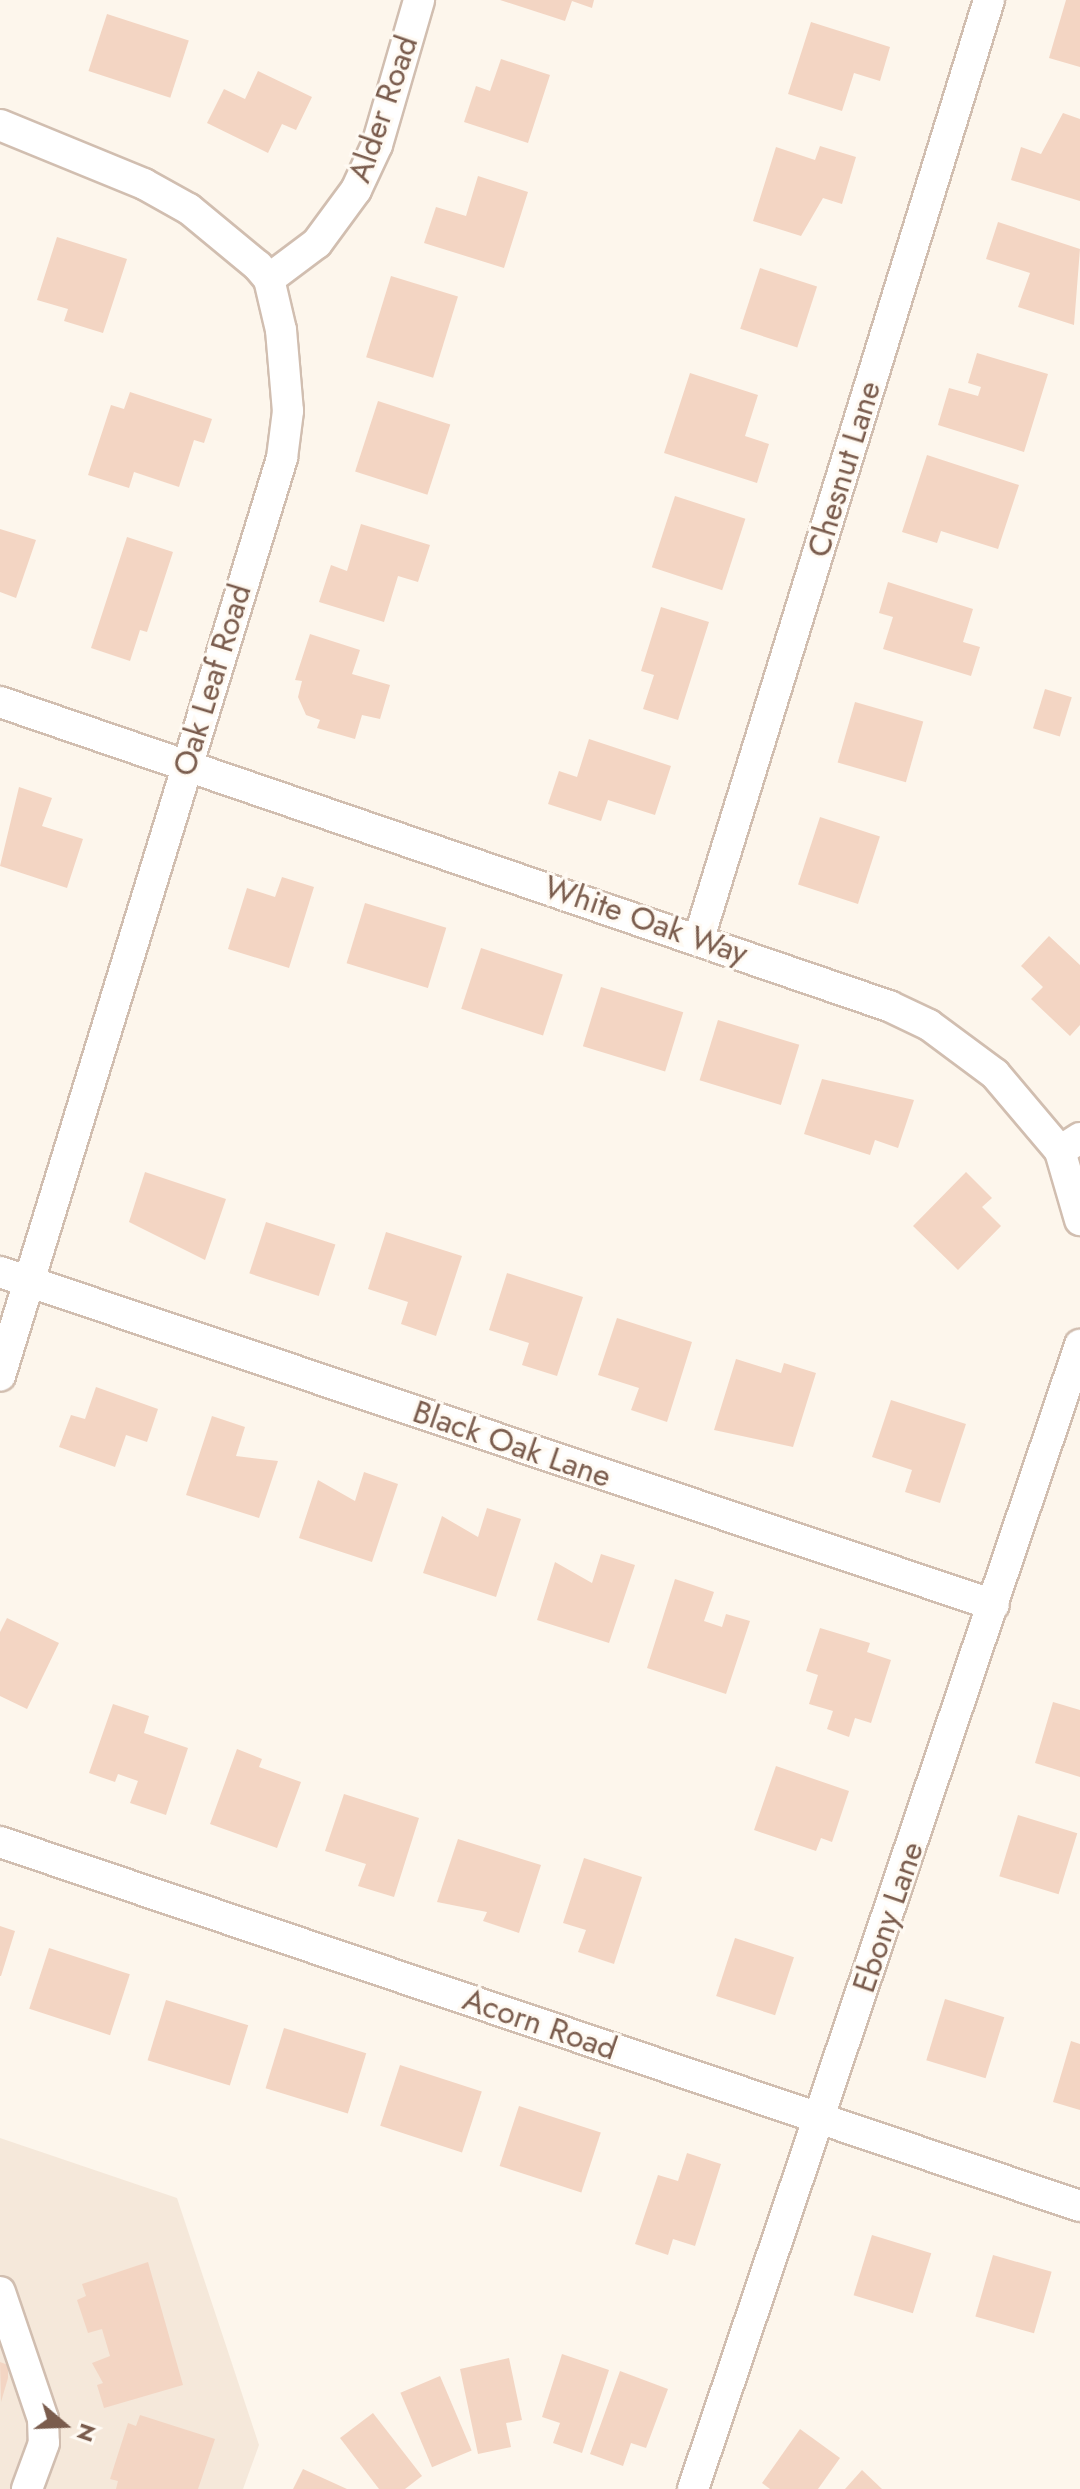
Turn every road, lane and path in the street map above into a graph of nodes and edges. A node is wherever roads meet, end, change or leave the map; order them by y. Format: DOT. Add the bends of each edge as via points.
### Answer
graph roads {
  1 [pos="419,0"];
  2 [pos="989,0"];
  3 [pos="0,125"];
  4 [pos="269,279"];
  5 [pos="0,702"];
  6 [pos="186,765"];
  7 [pos="699,938"];
  8 [pos="1070,1145"];
  9 [pos="1080,1220"];
  10 [pos="0,1272"];
  11 [pos="29,1282"];
  12 [pos="1080,1345"];
  13 [pos="0,1376"];
  14 [pos="994,1605"];
  15 [pos="0,1842"];
  16 [pos="819,2120"];
  17 [pos="1080,2206"];
  18 [pos="0,2292"];
  19 [pos="27,2489"];
  20 [pos="693,2489"];
  1 -- 4 [label="street, Alder Road" via="377,145 356,190 317,243"];
  2 -- 7 [label="street, Chesnut Lane"];
  3 -- 4 [label="street" via="189,209"];
  4 -- 6 [label="street, Oak Leaf Road" via="287,365 282,458"];
  5 -- 6 [label="street, White Oak Way"];
  6 -- 7 [label="street, White Oak Way"];
  6 -- 11 [label="street, Oak Leaf Road"];
  7 -- 8 [label="street, White Oak Way" via="929,1025 995,1074"];
  8 -- 9 [label="street"];
  10 -- 11 [label="street, Black Oak Lane"];
  11 -- 13 [label="street, Oak Leaf Road"];
  11 -- 14 [label="street, Black Oak Lane"];
  12 -- 14 [label="street, Ebony Lane"];
  14 -- 16 [label="street, Ebony Lane"];
  15 -- 16 [label="street, Acorn Road"];
  16 -- 17 [label="street, Acorn Road"];
  16 -- 20 [label="street, Ebony Lane"];
  18 -- 19 [label="street" via="43,2419 44,2443"];
}
